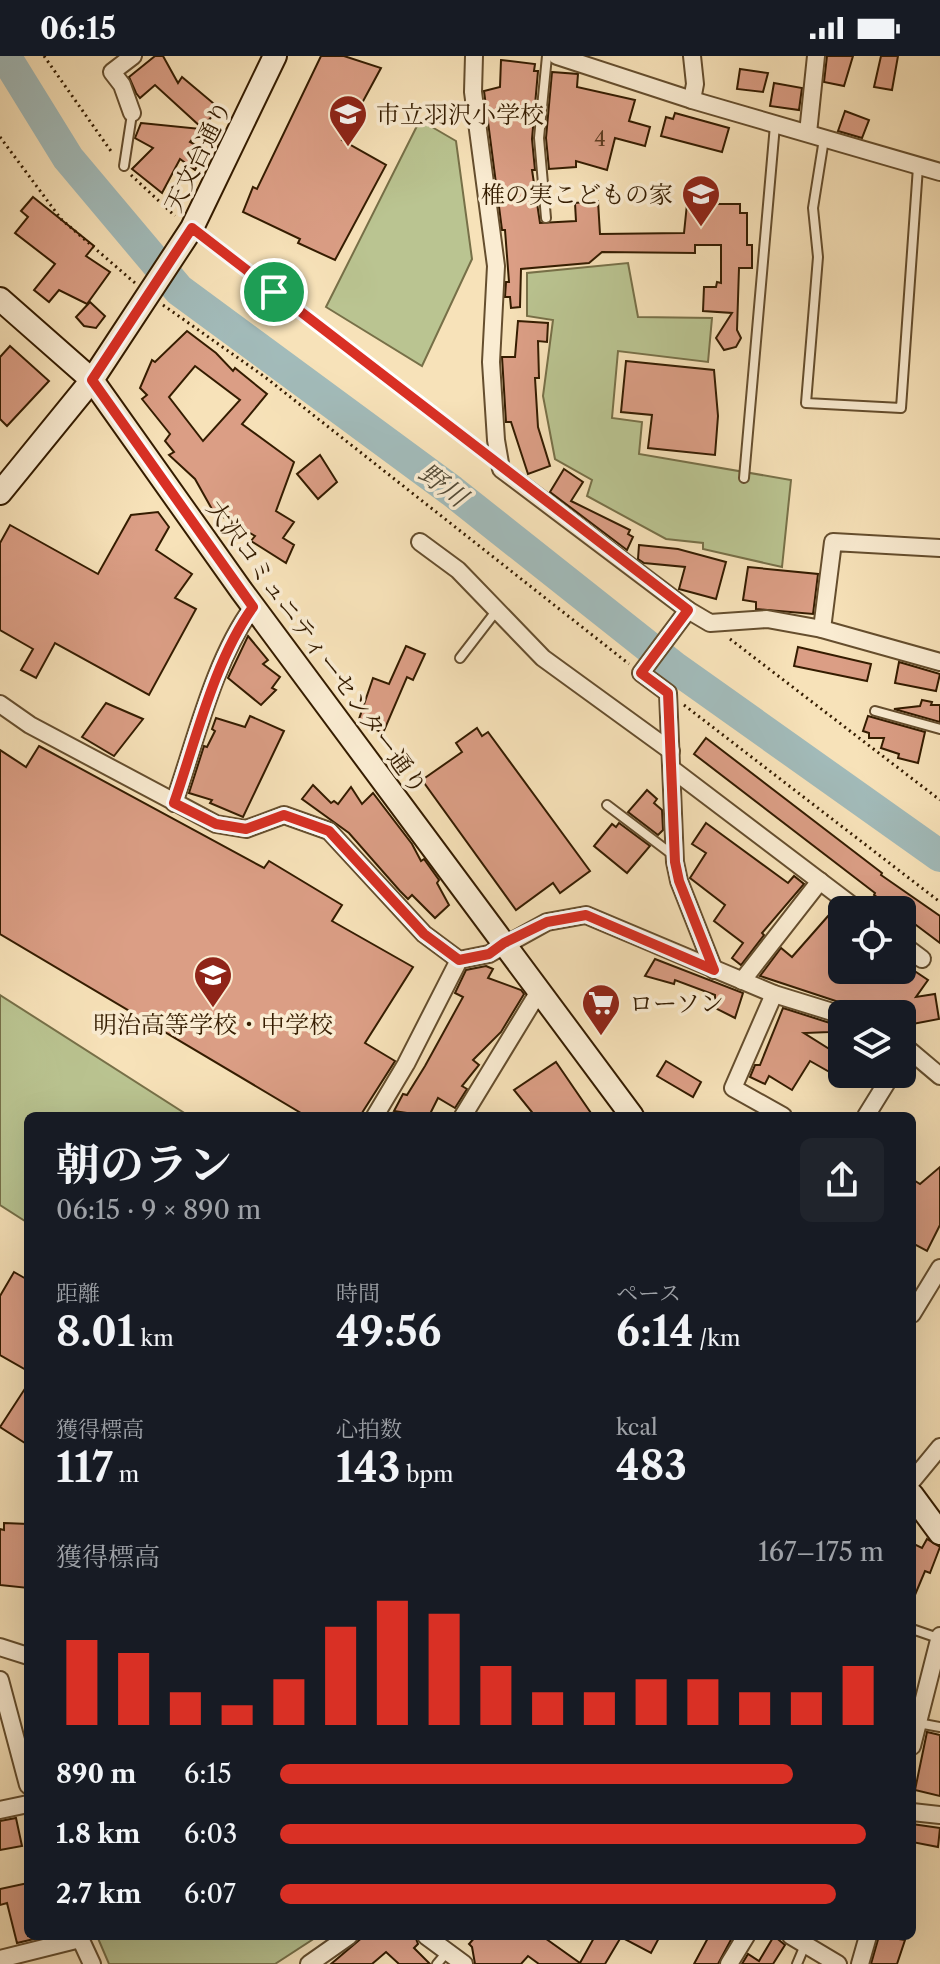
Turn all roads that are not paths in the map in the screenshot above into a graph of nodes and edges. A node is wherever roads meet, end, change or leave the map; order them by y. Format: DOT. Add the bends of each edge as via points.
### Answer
graph roads {
  1 [pos="133,56"];
  2 [pos="275,56"];
  3 [pos="474,56"];
  4 [pos="547,56"];
  5 [pos="557,56"];
  6 [pos="692,56"];
  7 [pos="816,56"];
  8 [pos="692,100"];
  9 [pos="132,113"];
  10 [pos="775,125"];
  11 [pos="808,133"];
  12 [pos="824,139"];
  13 [pos="124,166"];
  14 [pos="918,167"];
  15 [pos="940,172"];
  16 [pos="546,218"];
  17 [pos="0,299"];
  18 [pos="92,380"];
  19 [pos="744,478"];
  20 [pos="0,493"];
  21 [pos="420,542"];
  22 [pos="940,548"];
  23 [pos="253,607"];
  24 [pos="497,610"];
  25 [pos="687,612"];
  26 [pos="822,629"];
  27 [pos="460,658"];
  28 [pos="940,662"];
  29 [pos="0,704"];
  30 [pos="875,711"];
  31 [pos="940,729"];
  32 [pos="671,751"];
  33 [pos="672,769"];
  34 [pos="174,803"];
  35 [pos="607,805"];
  36 [pos="675,856"];
  37 [pos="820,881"];
  38 [pos="840,896"];
  39 [pos="504,943"];
  40 [pos="916,954"];
  41 [pos="922,959"];
  42 [pos="459,960"];
  43 [pos="714,970"];
  44 [pos="742,981"];
  45 [pos="538,993"];
  46 [pos="774,994"];
  47 [pos="828,1011"];
  48 [pos="916,1058"];
  49 [pos="940,1076"];
  50 [pos="883,1088"];
  51 [pos="377,1112"];
  52 [pos="465,1112"];
  53 [pos="629,1112"];
  54 [pos="776,1112"];
  55 [pos="868,1112"];
  56 [pos="940,1268"];
  57 [pos="916,1307"];
  58 [pos="940,1447"];
  59 [pos="916,1476"];
  60 [pos="916,1500"];
  61 [pos="940,1533"];
  62 [pos="916,1630"];
  63 [pos="939,1637"];
  64 [pos="0,1647"];
  65 [pos="24,1655"];
  66 [pos="0,1680"];
  67 [pos="917,1723"];
  68 [pos="5,1726"];
  69 [pos="940,1727"];
  70 [pos="916,1728"];
  71 [pos="24,1775"];
  72 [pos="24,1805"];
  73 [pos="0,1810"];
  74 [pos="916,1812"];
  75 [pos="940,1815"];
  76 [pos="72,1940"];
  77 [pos="81,1940"];
  78 [pos="343,1940"];
  79 [pos="429,1940"];
  80 [pos="744,1940"];
  81 [pos="798,1940"];
  82 [pos="867,1940"];
  83 [pos="442,1958"];
  84 [pos="0,1959"];
  85 [pos="92,1964"];
  86 [pos="309,1964"];
  87 [pos="464,1964"];
  88 [pos="729,1964"];
  89 [pos="797,1964"];
  90 [pos="838,1964"];
  91 [pos="860,1964"];
  1 -- 9 [label="street" via="112,72"];
  2 -- 18 [label="street, 天文台通り" via="190,232"];
  3 -- 25 [label="street" via="473,92 496,266 491,362 501,469"];
  4 -- 16 [label="lane" via="539,138"];
  5 -- 8 [label="street"];
  6 -- 8 [label="street"];
  7 -- 11 [label="street"];
  8 -- 10 [label="street"];
  9 -- 13 [label="lane"];
  10 -- 11 [label="street"];
  10 -- 19 [label="lane"];
  11 -- 12 [label="street"];
  12 -- 14 [label="street"];
  12 -- 14 [label="lane" via="813,208 818,257 806,403 901,408"];
  14 -- 15 [label="street"];
  17 -- 18 [label="street, 大沢コミュニティーセンター通り"];
  18 -- 20 [label="street"];
  18 -- 23 [label="street, 大沢コミュニティーセンター通り"];
  21 -- 24 [label="street" via="458,570"];
  22 -- 26 [label="street" via="833,542"];
  23 -- 34 [label="street" via="227,653"];
  23 -- 39 [label="street, 大沢コミュニティーセンター通り"];
  24 -- 27 [label="lane"];
  24 -- 32 [label="street" via="543,658"];
  25 -- 26 [label="street" via="710,623 767,619"];
  25 -- 32 [label="street" via="643,670 668,693"];
  26 -- 28 [label="street"];
  29 -- 34 [label="street"];
  30 -- 31 [label="lane"];
  32 -- 33 [label="street"];
  33 -- 36 [label="street"];
  33 -- 37 [label="street"];
  34 -- 42 [label="street" via="216,824 246,829 284,815 329,831 424,934"];
  35 -- 36 [label="lane"];
  36 -- 43 [label="street" via="679,881"];
  37 -- 38 [label="street"];
  37 -- 44 [label="street"];
  39 -- 42 [label="street" via="489,954"];
  39 -- 43 [label="street" via="547,922 586,915"];
  39 -- 45 [label="street, 大沢コミュニティーセンター通り"];
  40 -- 41 [label="street"];
  42 -- 51 [label="street"];
  43 -- 44 [label="street"];
  44 -- 46 [label="street"];
  45 -- 52 [label="street"];
  45 -- 53 [label="street, 大沢コミュニティーセンター通り"];
  46 -- 47 [label="street"];
  46 -- 54 [label="street" via="733,1088"];
  48 -- 49 [label="street"];
  50 -- 55 [label="street"];
  56 -- 57 [label="street"];
  58 -- 59 [label="street"];
  60 -- 61 [label="street"];
  62 -- 63 [label="lane"];
  63 -- 67 [label="street"];
  64 -- 65 [label="street"];
  66 -- 68 [label="street"];
  67 -- 69 [label="lane"];
  67 -- 70 [label="street"];
  68 -- 71 [label="street"];
  72 -- 73 [label="street"];
  74 -- 75 [label="street"];
  76 -- 84 [label="street"];
  77 -- 85 [label="street"];
  78 -- 86 [label="street"];
  79 -- 83 [label="street"];
  80 -- 88 [label="street"];
  81 -- 89 [label="lane"];
  81 -- 90 [label="street"];
  82 -- 91 [label="street"];
  83 -- 87 [label="street"];
}
